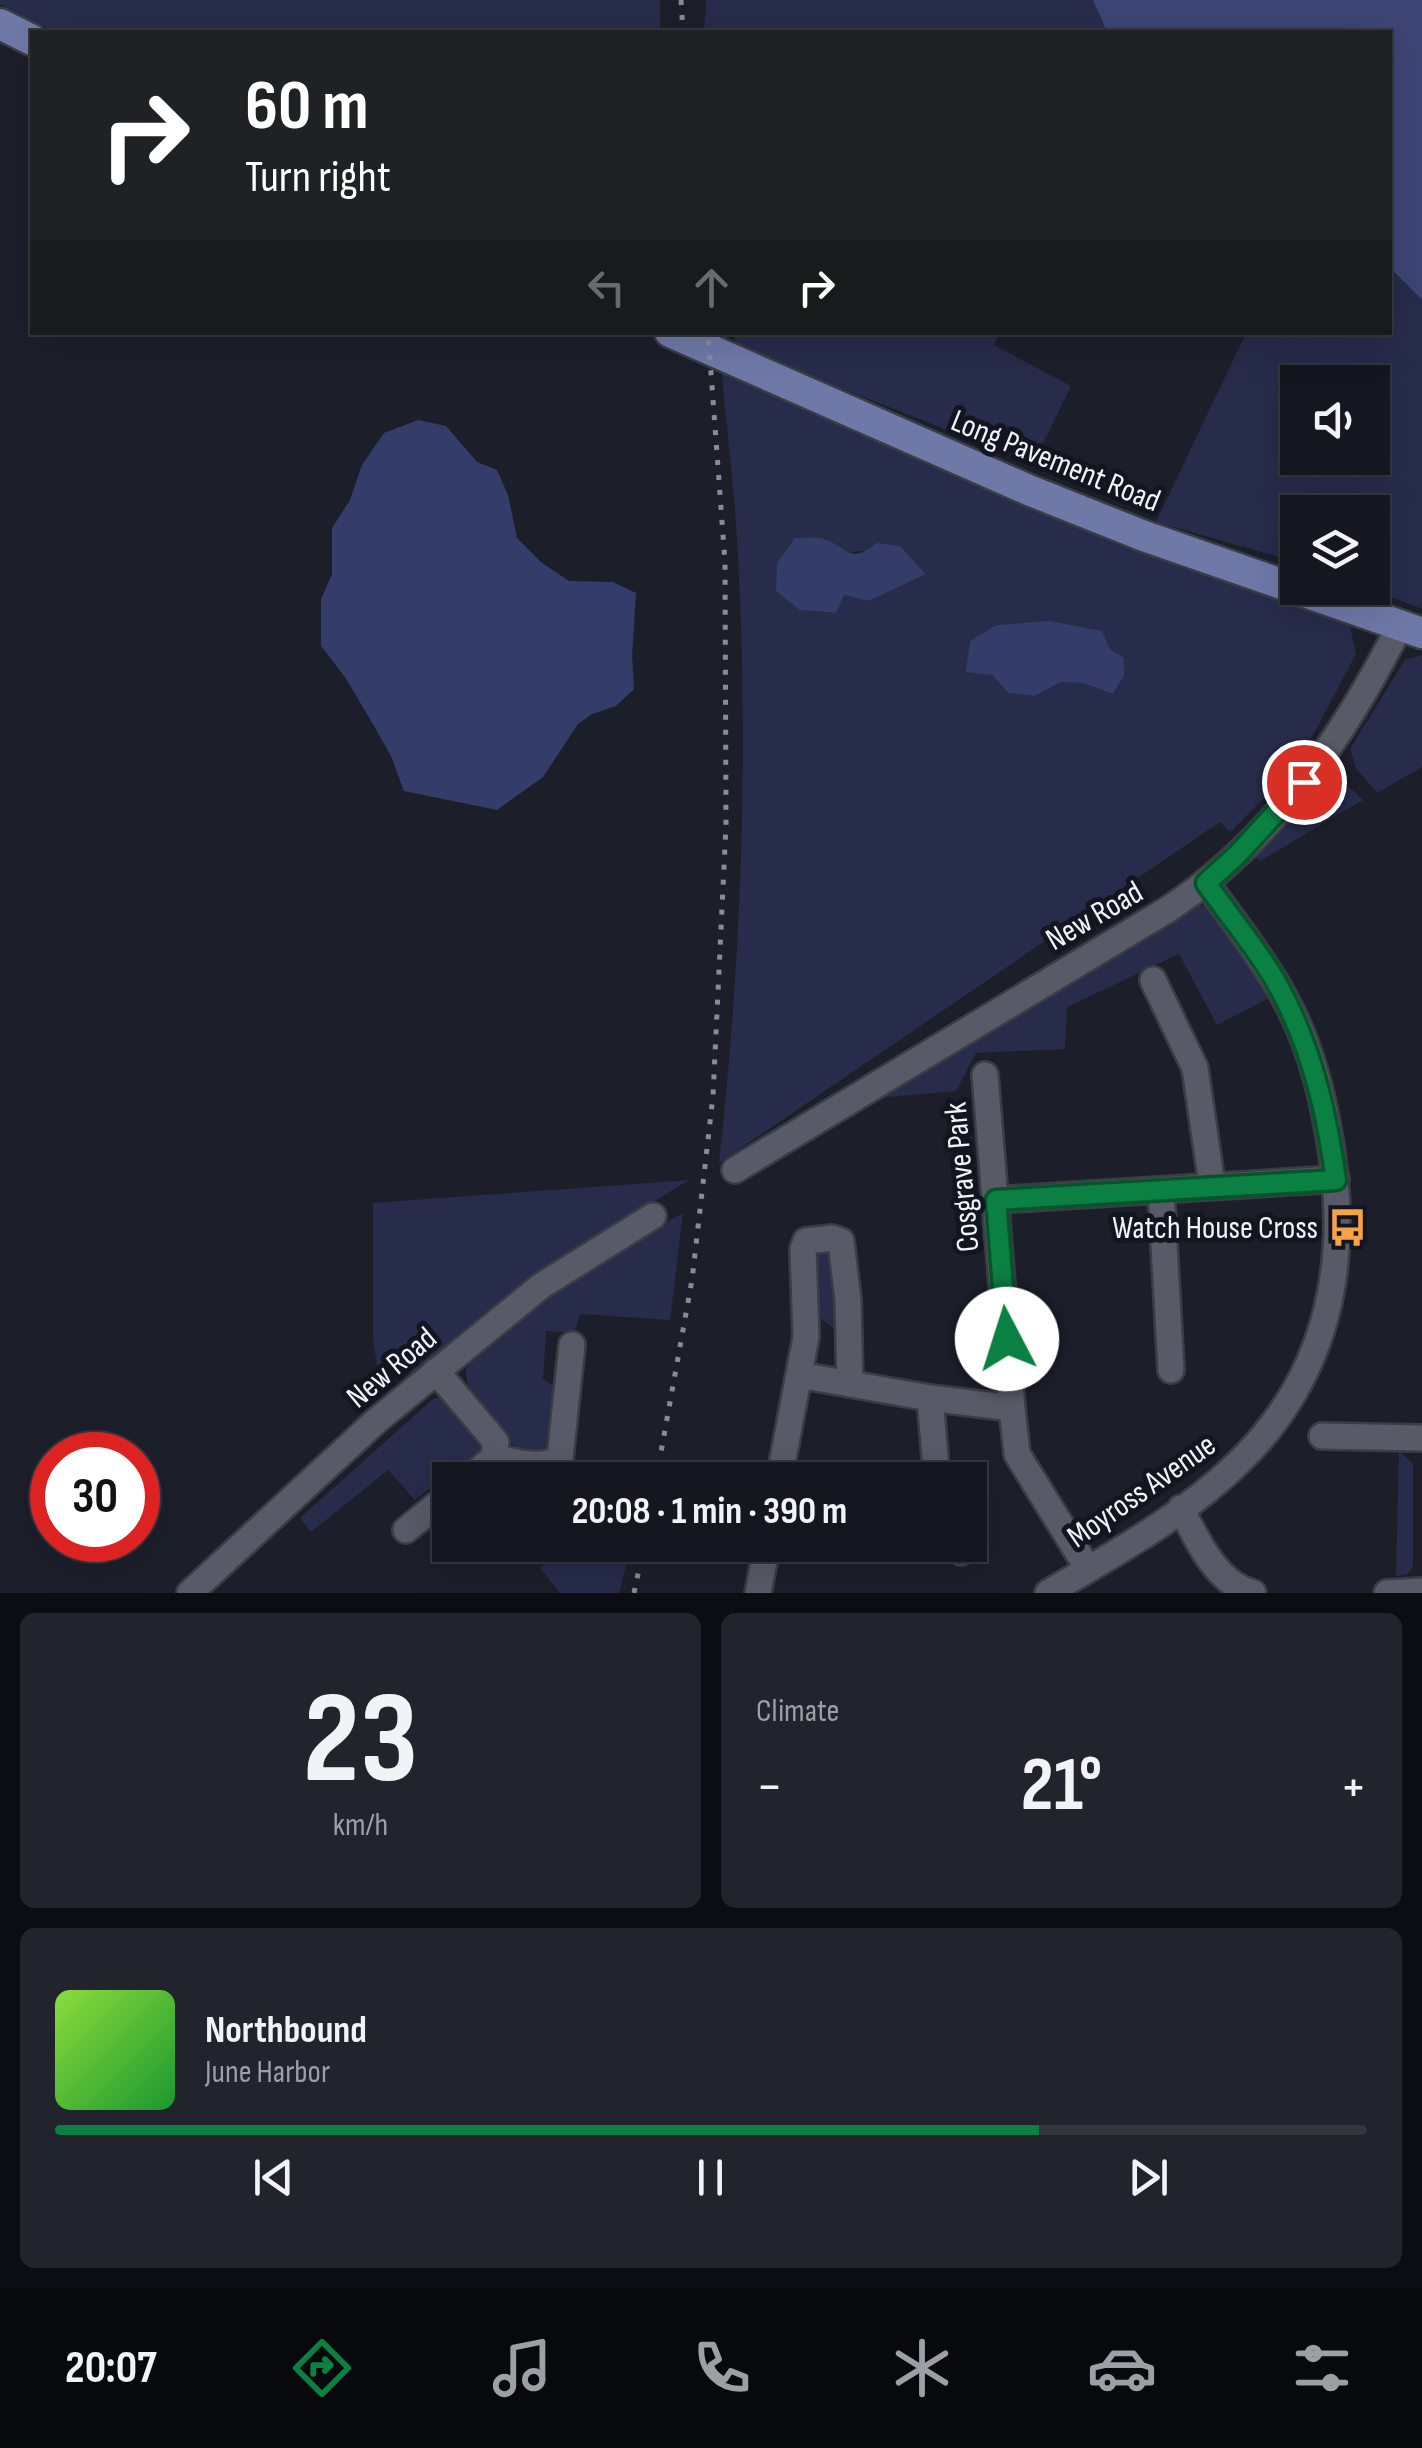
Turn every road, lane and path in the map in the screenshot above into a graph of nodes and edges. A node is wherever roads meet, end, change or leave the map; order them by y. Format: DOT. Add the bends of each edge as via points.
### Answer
graph roads {
  1 [pos="0,24"];
  2 [pos="30,39"];
  3 [pos="677,335"];
  4 [pos="1411,629"];
  5 [pos="1206,883"];
  6 [pos="1154,980"];
  7 [pos="985,1076"];
  8 [pos="734,1170"];
  9 [pos="1336,1180"];
  10 [pos="1212,1186"];
  11 [pos="1161,1190"];
  12 [pos="996,1200"];
  13 [pos="654,1216"];
  14 [pos="572,1345"];
  15 [pos="1170,1370"];
  16 [pos="436,1372"];
  17 [pos="799,1375"];
  18 [pos="850,1384"];
  19 [pos="930,1398"];
  20 [pos="1012,1408"];
  21 [pos="1322,1436"];
  22 [pos="1422,1438"];
  23 [pos="494,1457"];
  24 [pos="488,1462"];
  25 [pos="783,1462"];
  26 [pos="935,1462"];
  27 [pos="1181,1508"];
  28 [pos="432,1509"];
  29 [pos="406,1530"];
  30 [pos="764,1562"];
  31 [pos="1088,1569"];
  32 [pos="1422,1591"];
  33 [pos="190,1593"];
  34 [pos="758,1593"];
  35 [pos="1048,1593"];
  36 [pos="1252,1593"];
  37 [pos="1387,1593"];
  1 -- 2 [label="main road"];
  3 -- 4 [label="main road, Long Pavement Road" via="1031,491"];
  4 -- 5 [label="street, New Road" via="1304,782"];
  5 -- 8 [label="street, New Road"];
  5 -- 9 [label="street, Moyross Avenue" via="1288,1006 1310,1056"];
  6 -- 10 [label="street" via="1194,1068"];
  7 -- 12 [label="street, Cosgrave Park"];
  9 -- 10 [label="street"];
  9 -- 27 [label="street, Moyross Avenue" via="1332,1294 1305,1374 1238,1464"];
  10 -- 11 [label="street"];
  11 -- 12 [label="street"];
  11 -- 15 [label="street"];
  12 -- 20 [label="street, Cosgrave Park"];
  13 -- 16 [label="street, New Road" via="541,1286"];
  14 -- 23 [label="street" via="560,1458 520,1464"];
  16 -- 23 [label="street" via="496,1442"];
  16 -- 33 [label="street, New Road"];
  17 -- 18 [label="street"];
  17 -- 18 [label="street" via="808,1316 803,1249 806,1241 832,1238 841,1242"];
  17 -- 25 [label="street"];
  18 -- 19 [label="street"];
  19 -- 20 [label="street"];
  19 -- 26 [label="street"];
  20 -- 31 [label="street, Cosgrave Park" via="1017,1454"];
  21 -- 22 [label="street"];
  23 -- 24 [label="street"];
  27 -- 31 [label="street, Moyross Avenue"];
  27 -- 36 [label="street" via="1218,1570"];
  28 -- 29 [label="street"];
  30 -- 34 [label="street"];
  31 -- 35 [label="street, Moyross Avenue"];
  32 -- 37 [label="street"];
}
